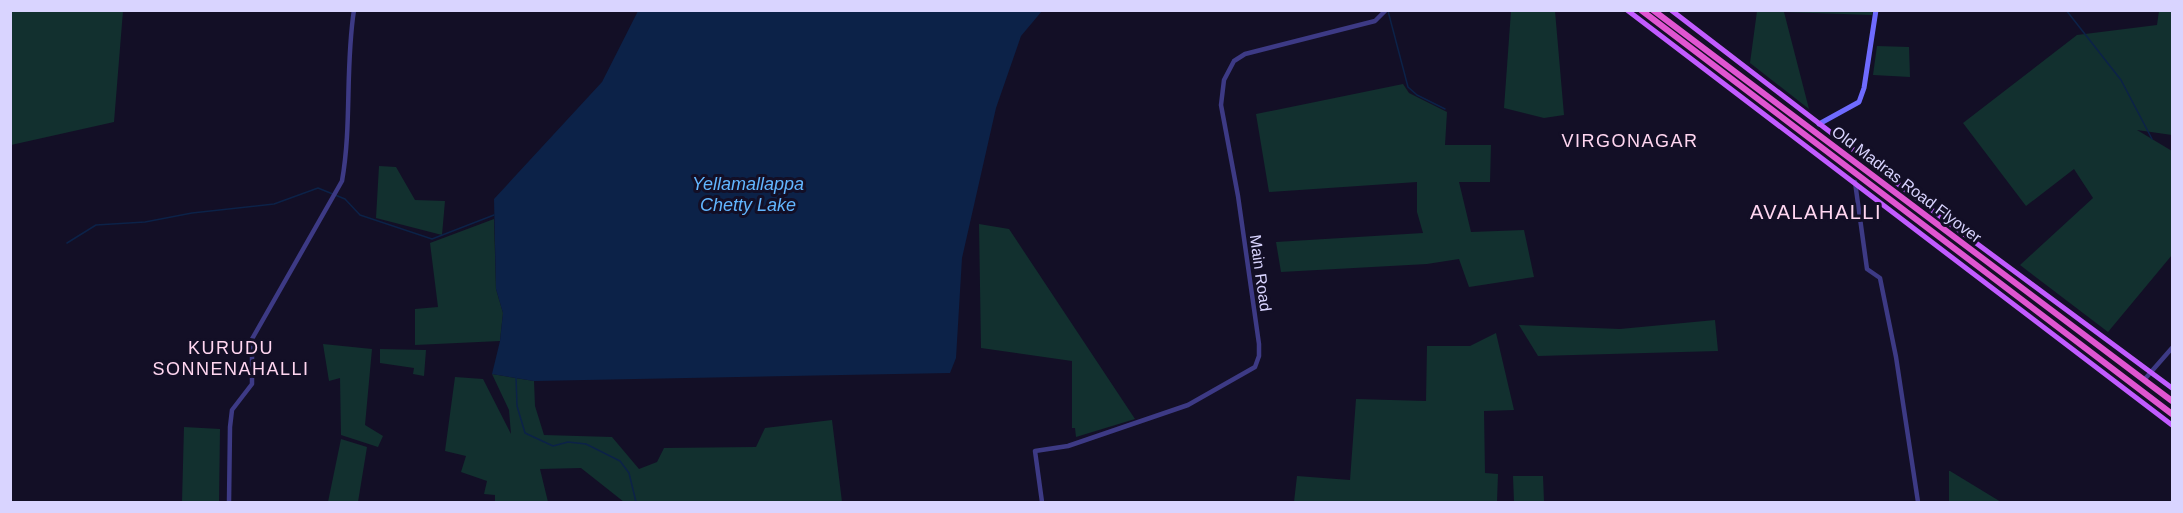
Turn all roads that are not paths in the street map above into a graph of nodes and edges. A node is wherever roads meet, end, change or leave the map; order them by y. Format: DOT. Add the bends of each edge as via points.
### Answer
graph roads {
  1 [pos="354,10"];
  2 [pos="1386,10"];
  3 [pos="1627,10"];
  4 [pos="1641,10"];
  5 [pos="1653,10"];
  6 [pos="1671,10"];
  7 [pos="1876,10"];
  8 [pos="1675,31"];
  9 [pos="1819,124"];
  10 [pos="1855,182"];
  11 [pos="2172,348"];
  12 [pos="2152,372"];
  13 [pos="2144,380"];
  14 [pos="2137,387"];
  15 [pos="2172,388"];
  16 [pos="2132,393"];
  17 [pos="2172,401"];
  18 [pos="2172,414"];
  19 [pos="2172,425"];
  20 [pos="229,502"];
  21 [pos="1042,502"];
  22 [pos="1917,502"];
  1 -- 20 [label="street" via="348,71 347,159 342,181 252,339 252,384 232,410"];
  2 -- 21 [label="street, Main Road" via="1375,21 1245,54 1234,61 1224,80 1221,105 1259,344 1255,367 1180,408 1035,452"];
  3 -- 10 [label="main road"];
  4 -- 8 [label="highway"];
  5 -- 8 [label="highway, Old Madras Road Flyover"];
  6 -- 9 [label="main road"];
  7 -- 9 [label="main road" via="1859,102"];
  8 -- 13 [label="highway, Old Madras Road Flyover"];
  8 -- 14 [label="highway, Old Madras Road Flyover"];
  9 -- 12 [label="main road"];
  10 -- 16 [label="main road"];
  10 -- 22 [label="street" via="1867,269 1880,278 1895,350"];
  11 -- 12 [label="street"];
  12 -- 13 [label="street"];
  12 -- 15 [label="main road"];
  13 -- 17 [label="highway, Old Madras Road Flyover"];
  14 -- 16 [label="highway"];
  14 -- 18 [label="highway, Old Madras Road Flyover"];
  16 -- 19 [label="main road"];
}
